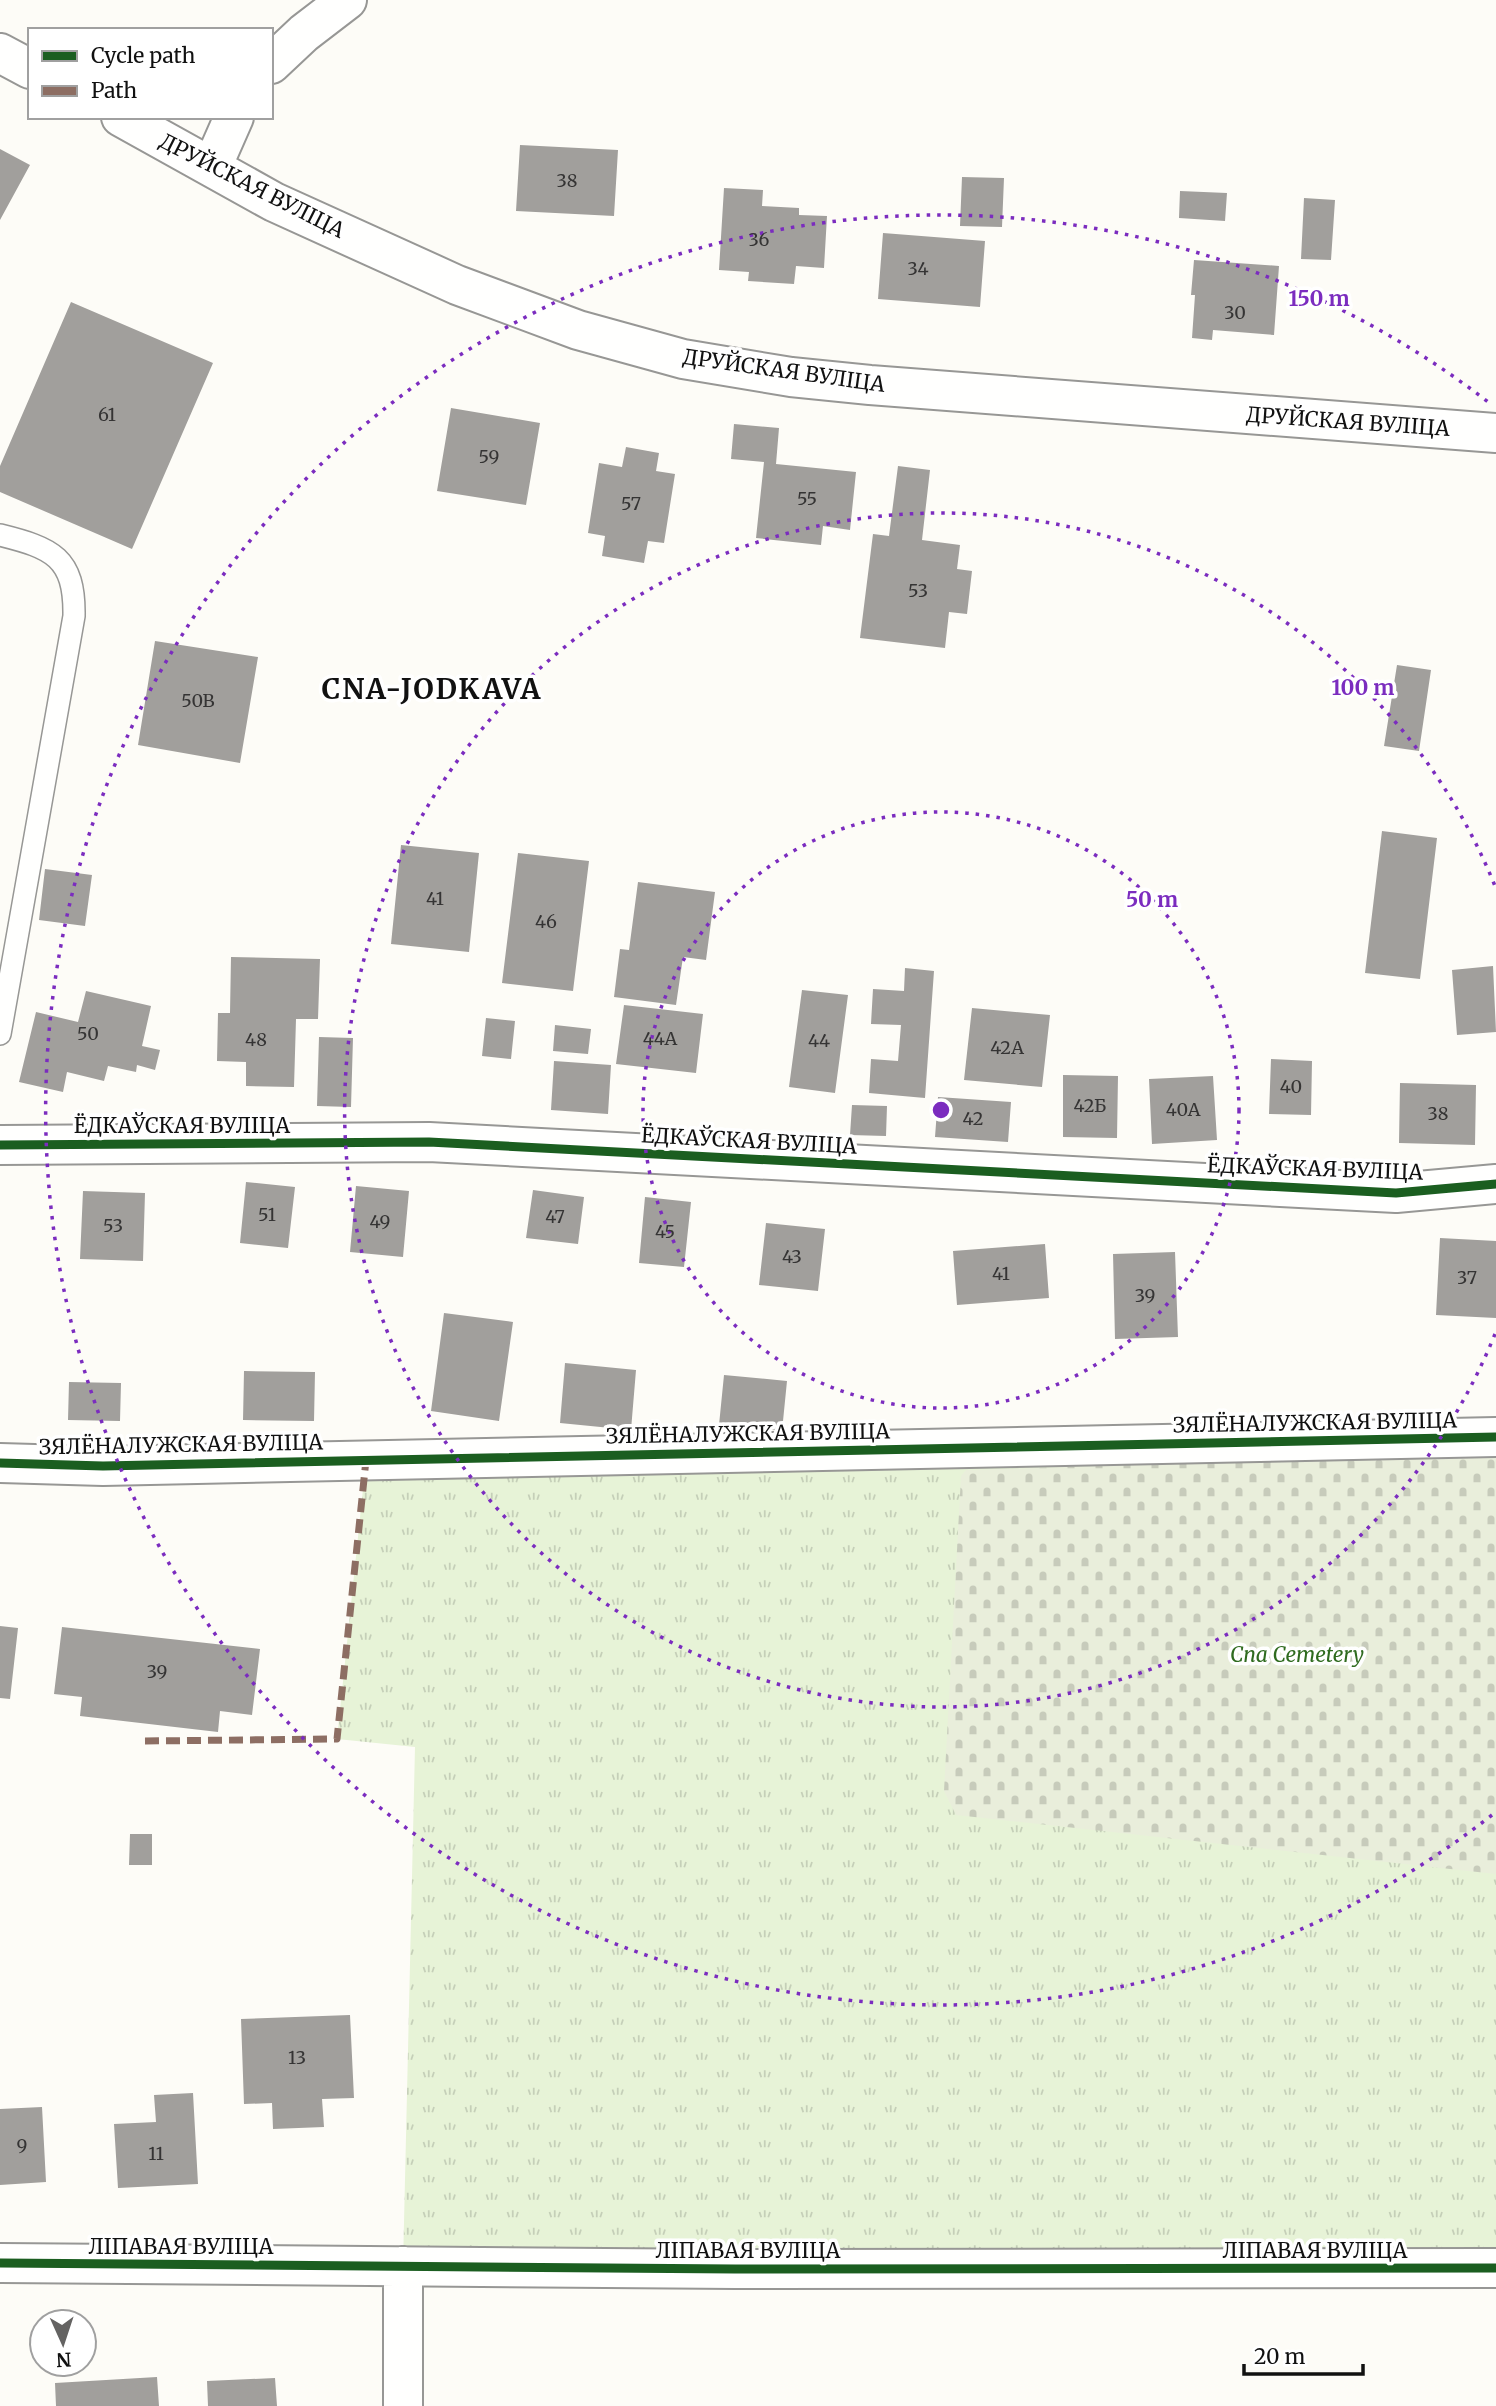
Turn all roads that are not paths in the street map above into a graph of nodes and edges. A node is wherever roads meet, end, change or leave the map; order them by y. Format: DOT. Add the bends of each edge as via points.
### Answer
graph roads {
  1 [pos="347,0"];
  2 [pos="0,53"];
  3 [pos="273,63"];
  4 [pos="28,68"];
  5 [pos="125,119"];
  6 [pos="233,119"];
  7 [pos="212,167"];
  8 [pos="1496,433"];
  9 [pos="0,535"];
  10 [pos="0,1034"];
  11 [pos="0,1145"];
  12 [pos="1496,1184"];
  13 [pos="1496,1437"];
  14 [pos="0,1463"];
  15 [pos="0,2263"];
  16 [pos="402,2266"];
  17 [pos="1496,2269"];
  18 [pos="403,2406"];
  1 -- 3 [label="street"];
  2 -- 4 [label="street"];
  5 -- 7 [label="street, ДРУЙСКАЯ ВУЛІЦА"];
  6 -- 7 [label="street"];
  7 -- 8 [label="street, ДРУЙСКАЯ ВУЛІЦА" via="274,202 457,285 578,330 683,359 870,385"];
  9 -- 10 [label="lane" via="29,542 66,567 74,592 74,616"];
  11 -- 12 [label="street, ЁДКАЎСКАЯ ВУЛІЦА" via="429,1142 1395,1193"];
  13 -- 14 [label="street, ЗЯЛЁНАЛУЖСКАЯ ВУЛІЦА" via="103,1466"];
  15 -- 16 [label="street, ЛІПАВАЯ ВУЛІЦА"];
  16 -- 17 [label="street, ЛІПАВАЯ ВУЛІЦА"];
  16 -- 18 [label="street"];
}
